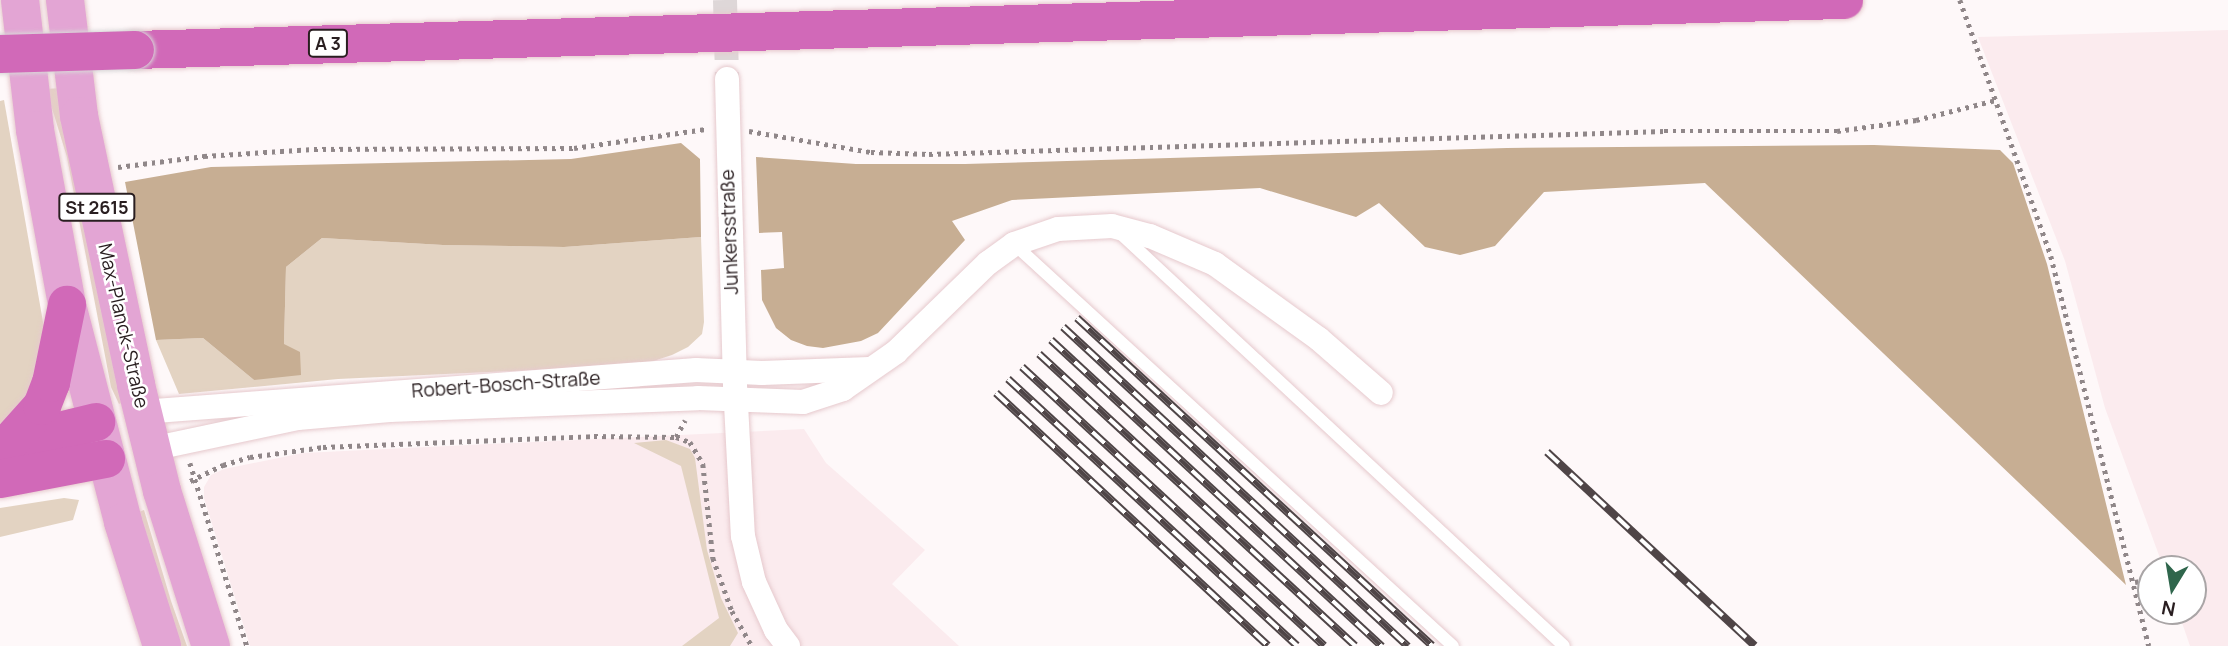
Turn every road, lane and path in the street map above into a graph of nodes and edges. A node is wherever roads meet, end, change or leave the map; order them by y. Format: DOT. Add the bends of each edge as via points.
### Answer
graph roads {
  1 [pos="20,0"];
  2 [pos="65,0"];
  3 [pos="1844,0"];
  4 [pos="1959,0"];
  5 [pos="0,54"];
  6 [pos="727,79"];
  7 [pos="1996,100"];
  8 [pos="727,127"];
  9 [pos="111,167"];
  10 [pos="1112,226"];
  11 [pos="1014,244"];
  12 [pos="67,305"];
  13 [pos="736,385"];
  14 [pos="1381,393"];
  15 [pos="142,412"];
  16 [pos="96,422"];
  17 [pos="151,449"];
  18 [pos="3,456"];
  19 [pos="106,459"];
  20 [pos="195,479"];
  21 [pos="2135,582"];
  22 [pos="162,646"];
  23 [pos="211,646"];
  24 [pos="752,646"];
  25 [pos="788,646"];
  26 [pos="1453,646"];
  27 [pos="1564,646"];
  28 [pos="2149,646"];
  1 -- 12 [label="main road, St 2615" via="35,130"];
  2 -- 15 [label="main road, Max-Planck-Straße / St 2615" via="79,116"];
  3 -- 5 [label="highway, A 3, bridge"];
  4 -- 7 [label="path"];
  6 -- 8 [label="street, Junkersstraße"];
  7 -- 8 [label="path" via="1916,120 1837,131 1664,131 929,154 871,152"];
  7 -- 21 [label="path" via="2051,256"];
  8 -- 9 [label="path" via="575,148 314,149"];
  8 -- 13 [label="street, Junkersstraße"];
  10 -- 11 [label="street, Robert-Bosch-Straße" via="1058,229"];
  10 -- 14 [label="street, Robert-Bosch-Straße" via="1150,236 1215,264 1319,339"];
  10 -- 27 [label="lane"];
  11 -- 13 [label="street, Robert-Bosch-Straße" via="988,263 896,352 843,389 803,402"];
  11 -- 26 [label="lane"];
  12 -- 16 [label="main road, St 2615"];
  12 -- 18 [label="highway" via="43,406"];
  13 -- 15 [label="street, Robert-Bosch-Straße" via="696,370"];
  13 -- 17 [label="street, Robert-Bosch-Straße" via="299,418"];
  13 -- 25 [label="street" via="743,536 754,582"];
  15 -- 16 [label="main road"];
  15 -- 17 [label="main road, Max-Planck-Straße / St 2615"];
  16 -- 18 [label="highway"];
  16 -- 19 [label="main road, St 2615"];
  17 -- 19 [label="main road"];
  17 -- 23 [label="main road, Max-Planck-Straße"];
  18 -- 19 [label="highway"];
  19 -- 22 [label="main road"];
  20 -- 24 [label="path" via="250,457 323,446 580,437 690,442 703,464 713,558 732,611"];
  21 -- 28 [label="path"];
}
